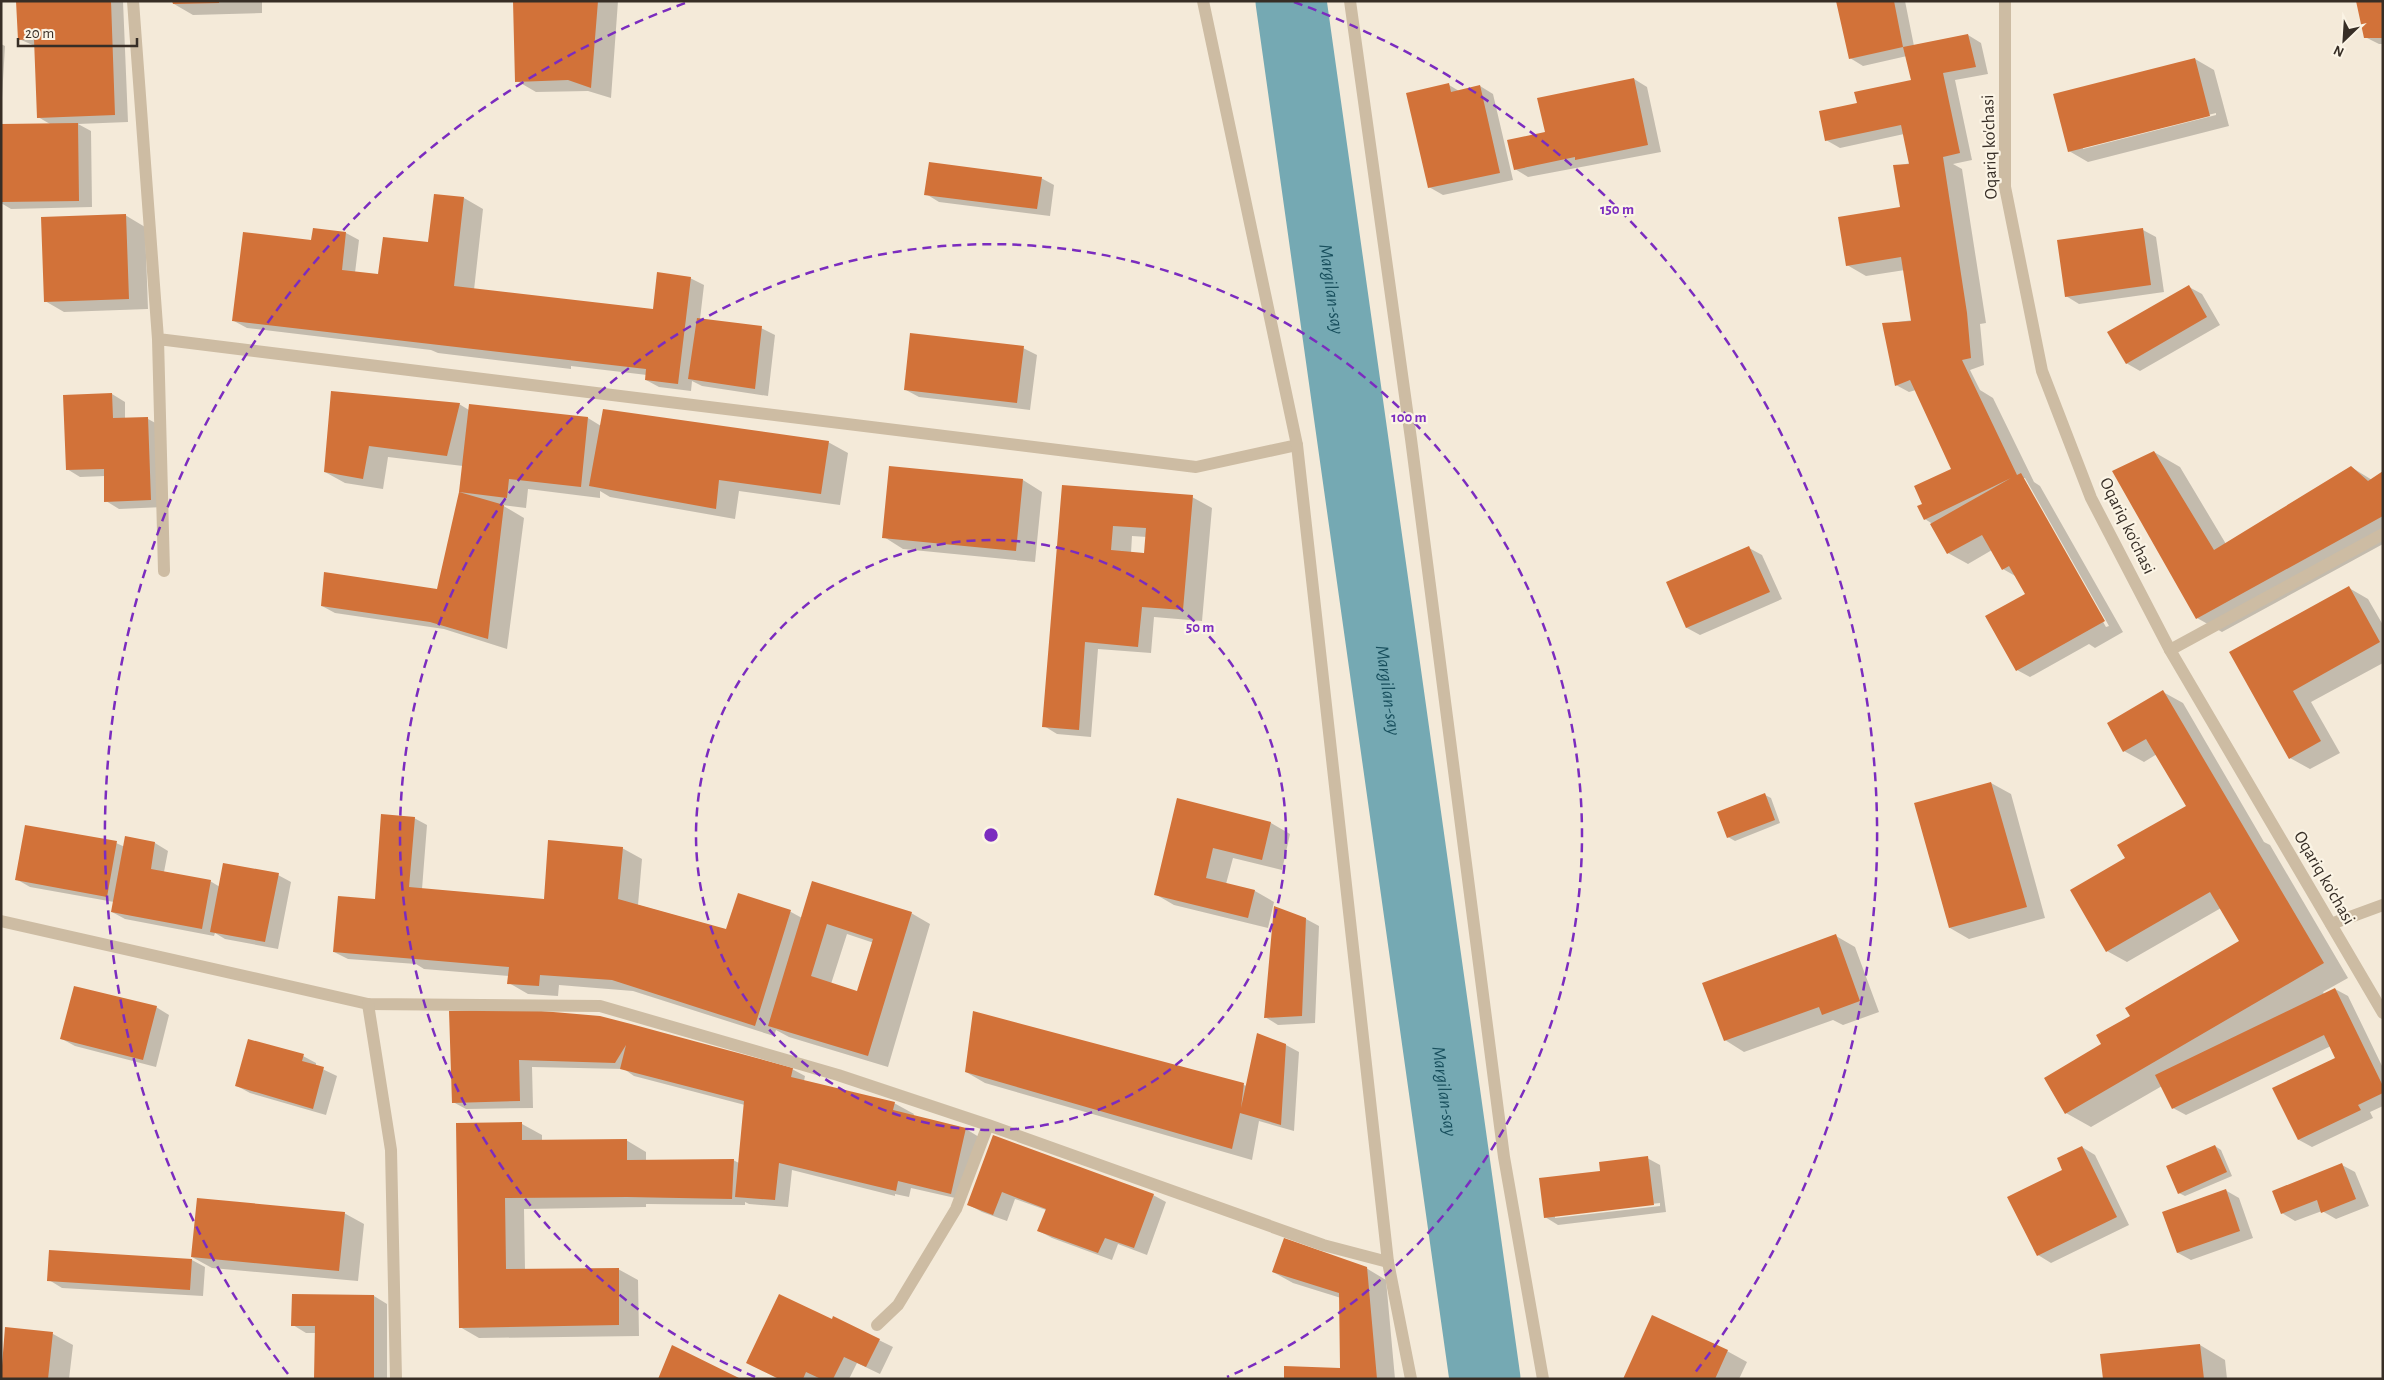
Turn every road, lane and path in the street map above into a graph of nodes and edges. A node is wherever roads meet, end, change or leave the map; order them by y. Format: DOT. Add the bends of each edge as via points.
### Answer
graph roads {
  1 [pos="133,1"];
  2 [pos="1203,1"];
  3 [pos="1350,1"];
  4 [pos="2005,1"];
  5 [pos="158,339"];
  6 [pos="1297,445"];
  7 [pos="2383,534"];
  8 [pos="164,571"];
  9 [pos="2170,650"];
  10 [pos="2383,905"];
  11 [pos="1,922"];
  12 [pos="2331,924"];
  13 [pos="368,1004"];
  14 [pos="2383,1013"];
  15 [pos="988,1125"];
  16 [pos="1388,1262"];
  17 [pos="877,1325"];
  18 [pos="396,1379"];
  19 [pos="1411,1379"];
  20 [pos="1543,1379"];
  1 -- 5 [label="street"];
  2 -- 6 [label="street"];
  3 -- 20 [label="street" via="1411,439 1504,1157"];
  4 -- 9 [label="street, Oqariq ko'chasi" via="2005,187 2042,371 2091,498"];
  5 -- 6 [label="street" via="1196,466"];
  5 -- 8 [label="street"];
  6 -- 16 [label="street"];
  7 -- 9 [label="street"];
  9 -- 12 [label="street, Oqariq ko'chasi"];
  10 -- 12 [label="street"];
  11 -- 13 [label="street"];
  12 -- 14 [label="street, Oqariq ko'chasi"];
  13 -- 15 [label="street" via="600,1006 838,1075"];
  13 -- 18 [label="street" via="391,1150"];
  15 -- 16 [label="street" via="1323,1244"];
  15 -- 17 [label="street" via="956,1209 898,1305"];
  16 -- 19 [label="street"];
}
